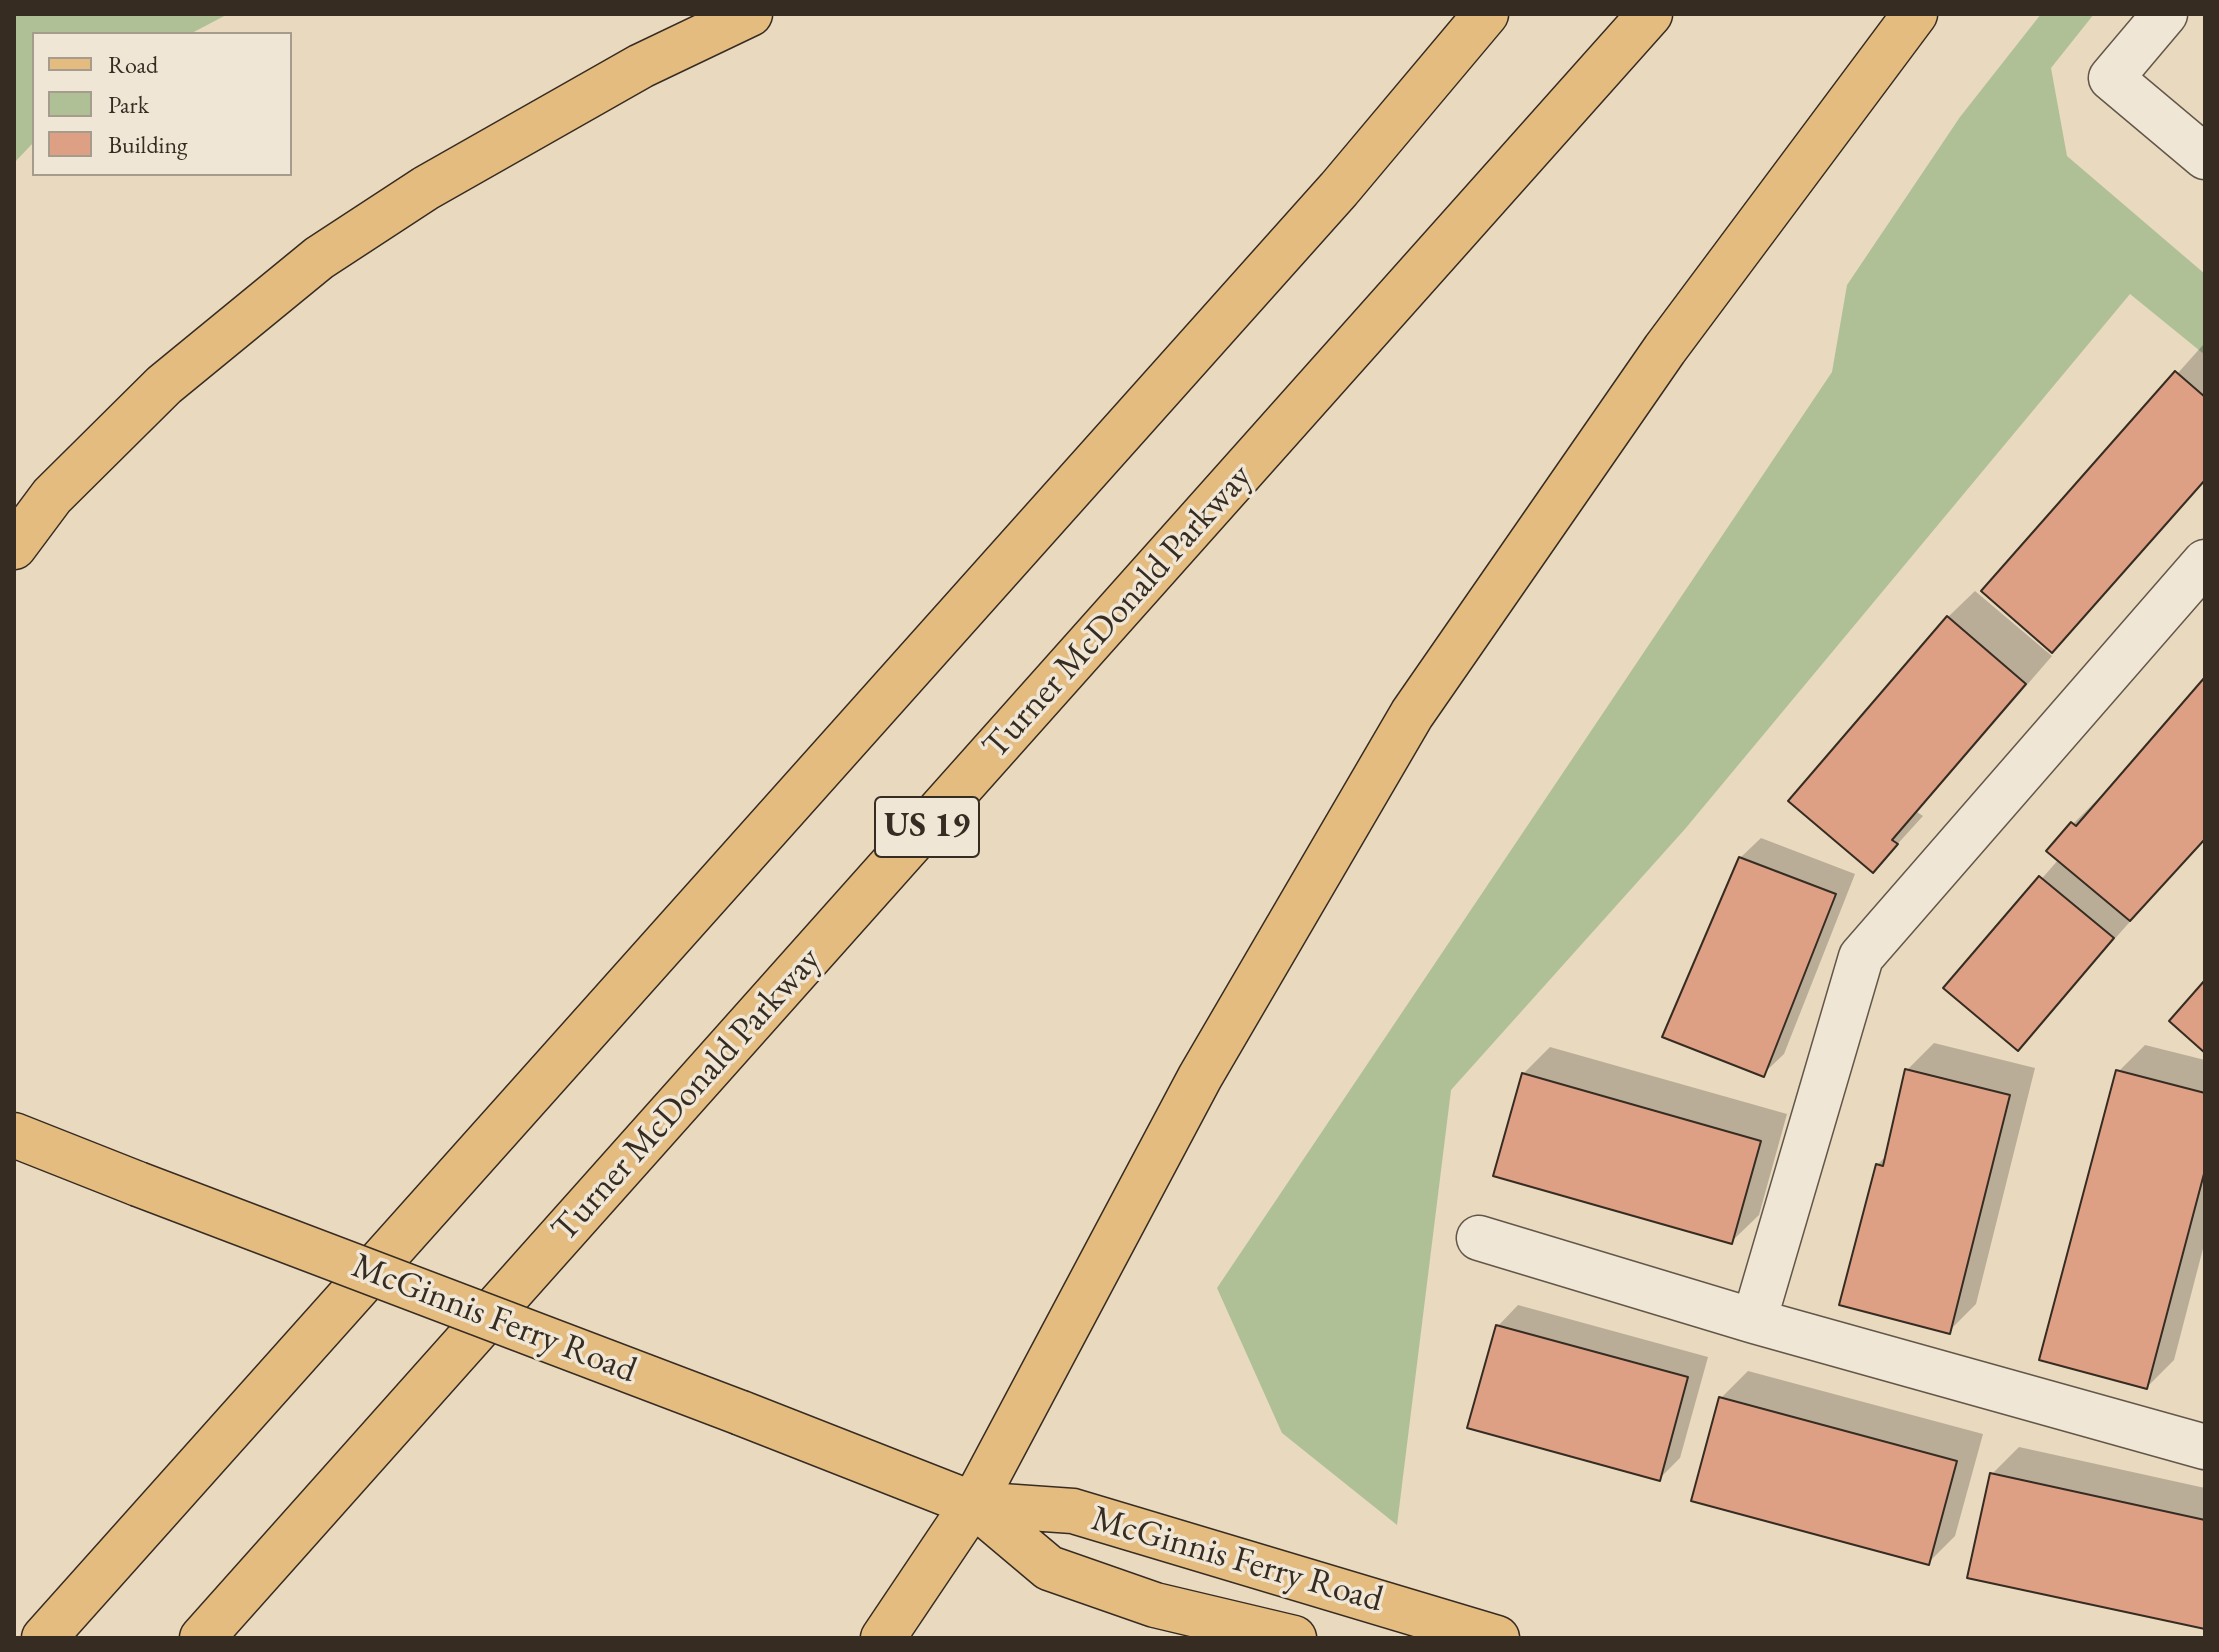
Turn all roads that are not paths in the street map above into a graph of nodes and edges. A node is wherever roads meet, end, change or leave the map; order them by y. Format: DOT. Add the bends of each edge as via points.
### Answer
graph roads {
  1 [pos="750,14"];
  2 [pos="1486,14"];
  3 [pos="1650,14"];
  4 [pos="1915,14"];
  5 [pos="2165,14"];
  6 [pos="2205,157"];
  7 [pos="14,547"];
  8 [pos="2197,587"];
  9 [pos="14,1135"];
  10 [pos="1479,1238"];
  11 [pos="1754,1321"];
  12 [pos="2203,1437"];
  13 [pos="973,1504"];
  14 [pos="44,1638"];
  15 [pos="202,1638"];
  16 [pos="883,1638"];
  17 [pos="1294,1638"];
  18 [pos="1497,1638"];
  1 -- 7 [label="main road" via="628,74 426,188 319,258 164,385 52,496"];
  2 -- 14 [label="main road" via="1318,213"];
  3 -- 15 [label="main road, Turner McDonald Parkway / US 19"];
  4 -- 13 [label="main road" via="1665,349 1412,714 1200,1077"];
  5 -- 6 [label="street" via="2111,78"];
  8 -- 11 [label="street" via="1861,957"];
  9 -- 13 [label="main road, McGinnis Ferry Road, bridge"];
  10 -- 11 [label="street"];
  11 -- 12 [label="street"];
  13 -- 16 [label="main road"];
  13 -- 17 [label="main road, McGinnis Ferry Road" via="1049,1568 1155,1605"];
  13 -- 18 [label="main road, McGinnis Ferry Road" via="1073,1511"];
}
